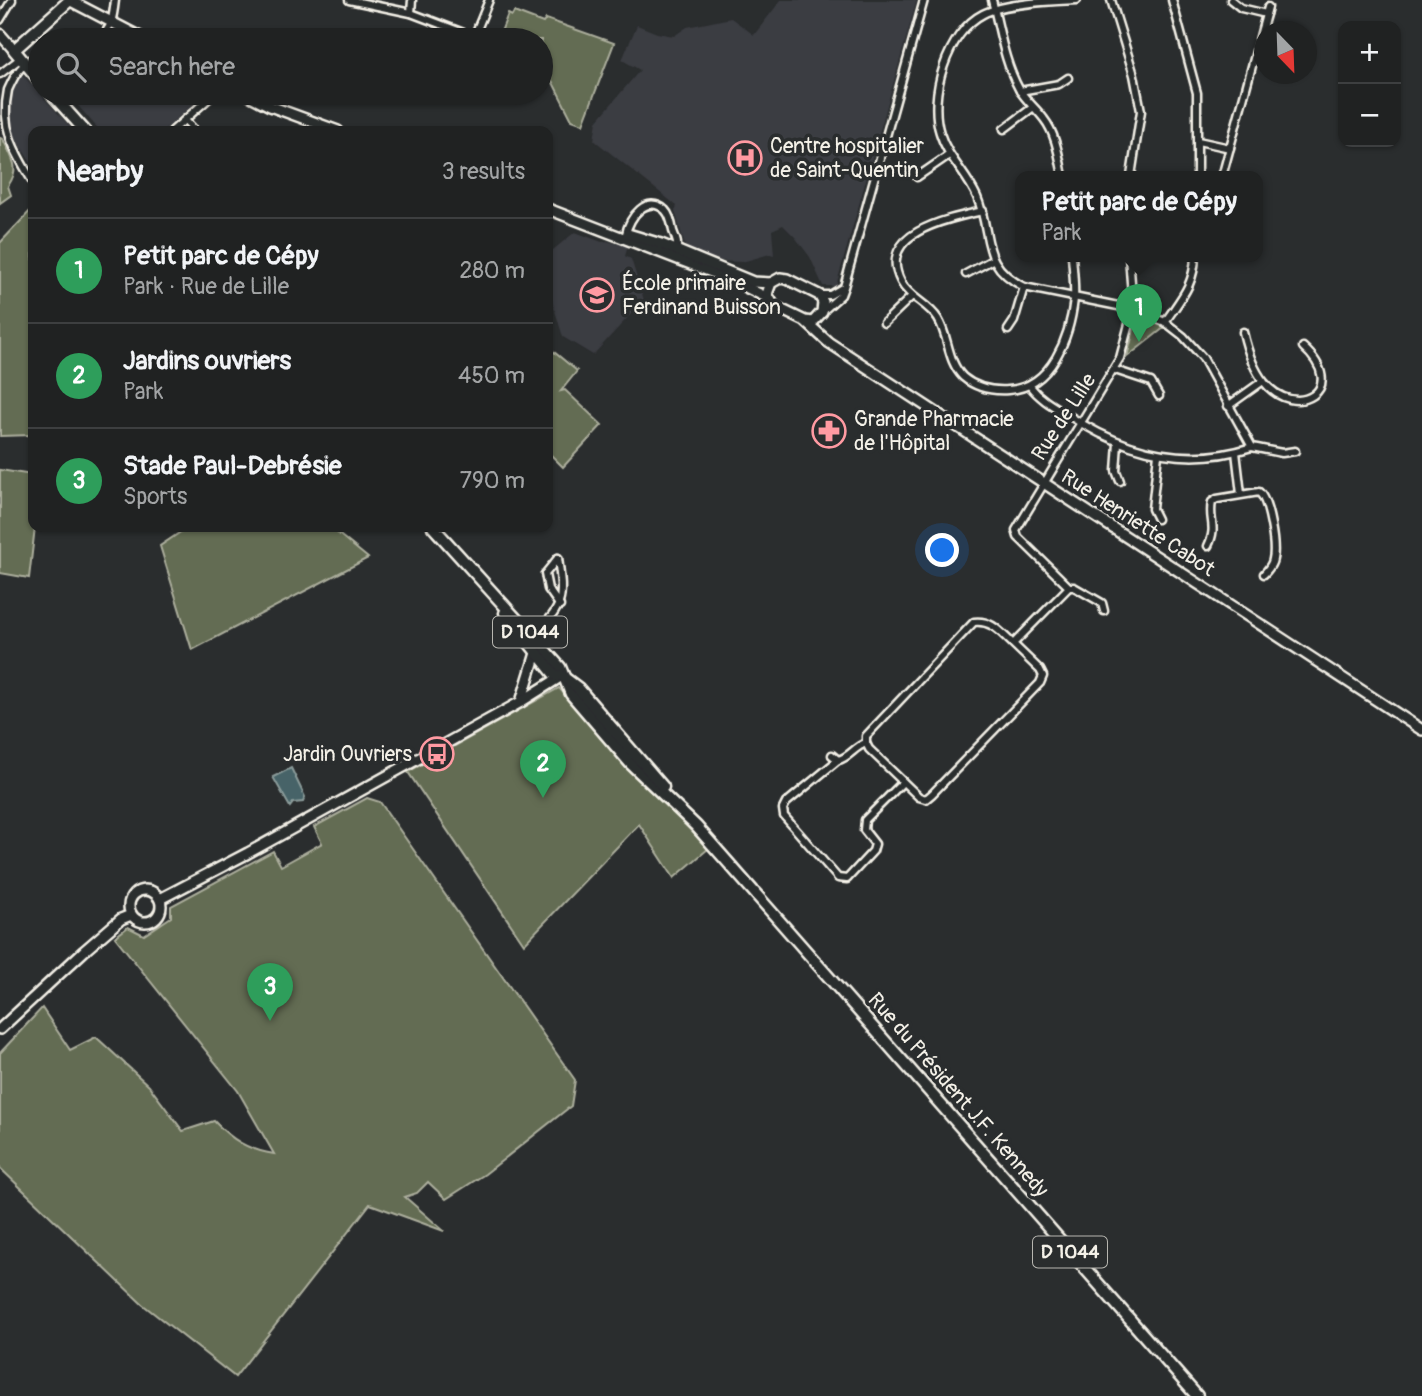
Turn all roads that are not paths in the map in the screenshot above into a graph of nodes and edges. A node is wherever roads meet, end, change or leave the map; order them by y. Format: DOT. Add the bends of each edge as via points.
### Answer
graph roads {
  1 [pos="12,0"];
  2 [pos="56,0"];
  3 [pos="70,0"];
  4 [pos="115,0"];
  5 [pos="349,0"];
  6 [pos="412,0"];
  7 [pos="489,0"];
  8 [pos="924,0"];
  9 [pos="992,0"];
  10 [pos="1077,0"];
  11 [pos="1111,0"];
  12 [pos="1172,0"];
  13 [pos="1231,0"];
  14 [pos="995,10"];
  15 [pos="57,12"];
  16 [pos="411,13"];
  17 [pos="0,20"];
  18 [pos="113,23"];
  19 [pos="44,28"];
  20 [pos="110,28"];
  21 [pos="122,28"];
  22 [pos="450,28"];
  23 [pos="478,28"];
  24 [pos="0,34"];
  25 [pos="28,47"];
  26 [pos="20,57"];
  27 [pos="28,66"];
  28 [pos="0,74"];
  29 [pos="1068,78"];
  30 [pos="1020,91"];
  31 [pos="62,105"];
  32 [pos="202,105"];
  33 [pos="268,105"];
  34 [pos="1032,108"];
  35 [pos="185,120"];
  36 [pos="81,126"];
  37 [pos="178,126"];
  38 [pos="190,126"];
  39 [pos="324,126"];
  40 [pos="1004,129"];
  41 [pos="1198,141"];
  42 [pos="1230,148"];
  43 [pos="949,155"];
  44 [pos="1062,171"];
  45 [pos="1132,171"];
  46 [pos="1197,171"];
  47 [pos="1224,171"];
  48 [pos="28,174"];
  49 [pos="918,177"];
  50 [pos="553,210"];
  51 [pos="983,211"];
  52 [pos="590,224"];
  53 [pos="626,234"];
  54 [pos="638,244"];
  55 [pos="677,251"];
  56 [pos="992,260"];
  57 [pos="1072,262"];
  58 [pos="1129,262"];
  59 [pos="1195,262"];
  60 [pos="966,274"];
  61 [pos="771,283"];
  62 [pos="844,287"];
  63 [pos="1024,287"];
  64 [pos="819,295"];
  65 [pos="912,296"];
  66 [pos="768,298"];
  67 [pos="1074,298"];
  68 [pos="1133,309"];
  69 [pos="821,314"];
  70 [pos="805,321"];
  71 [pos="1165,322"];
  72 [pos="884,323"];
  73 [pos="1008,330"];
  74 [pos="1243,332"];
  75 [pos="834,345"];
  76 [pos="1303,347"];
  77 [pos="1115,370"];
  78 [pos="1263,381"];
  79 [pos="1030,386"];
  80 [pos="1159,396"];
  81 [pos="1228,406"];
  82 [pos="1080,424"];
  83 [pos="1118,443"];
  84 [pos="1252,447"];
  85 [pos="1295,451"];
  86 [pos="1236,452"];
  87 [pos="1158,454"];
  88 [pos="1120,481"];
  89 [pos="1043,482"];
  90 [pos="1241,494"];
  91 [pos="1157,519"];
  92 [pos="437,532"];
  93 [pos="1208,546"];
  94 [pos="1264,574"];
  95 [pos="1069,587"];
  96 [pos="560,606"];
  97 [pos="1104,611"];
  98 [pos="529,638"];
  99 [pos="1013,644"];
  100 [pos="536,653"];
  101 [pos="562,676"];
  102 [pos="521,702"];
  103 [pos="1422,730"];
  104 [pos="866,743"];
  105 [pos="902,782"];
  106 [pos="160,899"];
  107 [pos="131,915"];
  108 [pos="0,1029"];
  109 [pos="1197,1396"];
  1 -- 17 [label="street"];
  2 -- 15 [label="main road"];
  3 -- 15 [label="main road"];
  3 -- 18 [label="street"];
  4 -- 18 [label="street"];
  5 -- 16 [label="street"];
  6 -- 16 [label="street"];
  7 -- 23 [label="street"];
  8 -- 62 [label="street"];
  9 -- 14 [label="street"];
  10 -- 14 [label="street"];
  11 -- 45 [label="street" via="1135,75 1141,111"];
  12 -- 41 [label="street" via="1197,93"];
  13 -- 42 [label="street" via="1241,8 1267,10"];
  14 -- 30 [label="street"];
  14 -- 43 [label="street" via="978,17 962,33 940,75 937,117"];
  15 -- 19 [label="main road"];
  16 -- 22 [label="street"];
  18 -- 20 [label="street"];
  18 -- 21 [label="street"];
  24 -- 26 [label="street"];
  25 -- 26 [label="main road"];
  26 -- 27 [label="main road"];
  26 -- 28 [label="street"];
  26 -- 48 [label="street" via="1,117"];
  29 -- 30 [label="street"];
  30 -- 34 [label="street"];
  31 -- 36 [label="main road"];
  32 -- 35 [label="street"];
  33 -- 39 [label="street"];
  34 -- 40 [label="street"];
  34 -- 44 [label="street" via="1052,132"];
  35 -- 37 [label="street"];
  35 -- 38 [label="street"];
  41 -- 42 [label="street"];
  41 -- 46 [label="street"];
  42 -- 47 [label="street"];
  43 -- 49 [label="street"];
  43 -- 51 [label="street" via="971,184"];
  50 -- 52 [label="street"];
  51 -- 56 [label="street"];
  51 -- 65 [label="street" via="932,224 906,240 899,249 897,272"];
  52 -- 53 [label="street"];
  52 -- 54 [label="street"];
  53 -- 55 [label="street"];
  53 -- 55 [label="street" via="636,211 650,205 661,208 669,216"];
  54 -- 55 [label="street"];
  54 -- 66 [label="street"];
  55 -- 61 [label="street" via="753,282"];
  56 -- 60 [label="street"];
  56 -- 63 [label="street"];
  57 -- 67 [label="street"];
  58 -- 68 [label="street, Rue de Lille"];
  59 -- 71 [label="street" via="1190,286"];
  61 -- 64 [label="street" via="787,279"];
  61 -- 66 [label="street"];
  62 -- 64 [label="street"];
  62 -- 69 [label="street"];
  63 -- 67 [label="street"];
  63 -- 73 [label="street"];
  64 -- 69 [label="street"];
  65 -- 72 [label="street"];
  65 -- 79 [label="street" via="936,316 950,356 965,378 996,390"];
  66 -- 70 [label="street, Rue Henriette Cabot" via="774,306"];
  67 -- 68 [label="street"];
  67 -- 79 [label="street" via="1063,344 1051,365"];
  68 -- 71 [label="street"];
  68 -- 77 [label="street, Rue de Lille"];
  69 -- 70 [label="street" via="813,322"];
  69 -- 75 [label="street"];
  70 -- 75 [label="street, Rue Henriette Cabot"];
  71 -- 81 [label="street" via="1203,358"];
  74 -- 78 [label="street"];
  75 -- 89 [label="street, Rue Henriette Cabot"];
  76 -- 78 [label="street" via="1321,369 1322,384 1317,392 1309,398 1288,400"];
  77 -- 80 [label="street, Rue de Lille" via="1151,382"];
  77 -- 82 [label="street, Rue de Lille"];
  78 -- 81 [label="street"];
  79 -- 82 [label="street" via="1038,397"];
  81 -- 84 [label="street"];
  82 -- 83 [label="street"];
  82 -- 89 [label="street, Rue de Lille"];
  83 -- 87 [label="street"];
  83 -- 88 [label="street"];
  84 -- 85 [label="street"];
  84 -- 86 [label="street"];
  86 -- 87 [label="street" via="1196,457"];
  86 -- 90 [label="street"];
  87 -- 91 [label="street" via="1152,509"];
  89 -- 95 [label="street, Rue de Lille" via="1016,533"];
  89 -- 103 [label="street, Rue Henriette Cabot"];
  90 -- 93 [label="street" via="1212,502 1214,534"];
  90 -- 94 [label="street" via="1259,492 1268,506 1275,556"];
  92 -- 98 [label="main road, Rue du Président J.F. Kennedy / D 1044"];
  95 -- 97 [label="street" via="1102,603"];
  95 -- 99 [label="street"];
  96 -- 96 [label="street" via="545,582 545,574 558,558"];
  96 -- 98 [label="street"];
  98 -- 100 [label="main road, Rue du Président J.F. Kennedy / D 1044"];
  98 -- 101 [label="main road, Rue du Président J.F. Kennedy / D 1044" via="560,667"];
  99 -- 104 [label="street" via="991,624 974,622 866,736"];
  99 -- 105 [label="street" via="1040,670 1040,683 926,799"];
  100 -- 101 [label="main road, Rue du Président J.F. Kennedy / D 1044" via="555,675"];
  100 -- 102 [label="street"];
  101 -- 102 [label="street"];
  101 -- 109 [label="main road, Rue du Président J.F. Kennedy / D 1044" via="571,694 631,764 690,820"];
  102 -- 106 [label="street"];
  104 -- 105 [label="street"];
  104 -- 105 [label="street" via="844,759 835,757 783,809 783,816 838,878 847,879 873,851 865,820"];
  106 -- 107 [label="street" via="161,909 153,920 139,921"];
  106 -- 107 [label="street" via="153,892 137,892 129,905"];
  107 -- 108 [label="street" via="84,951"];
}
